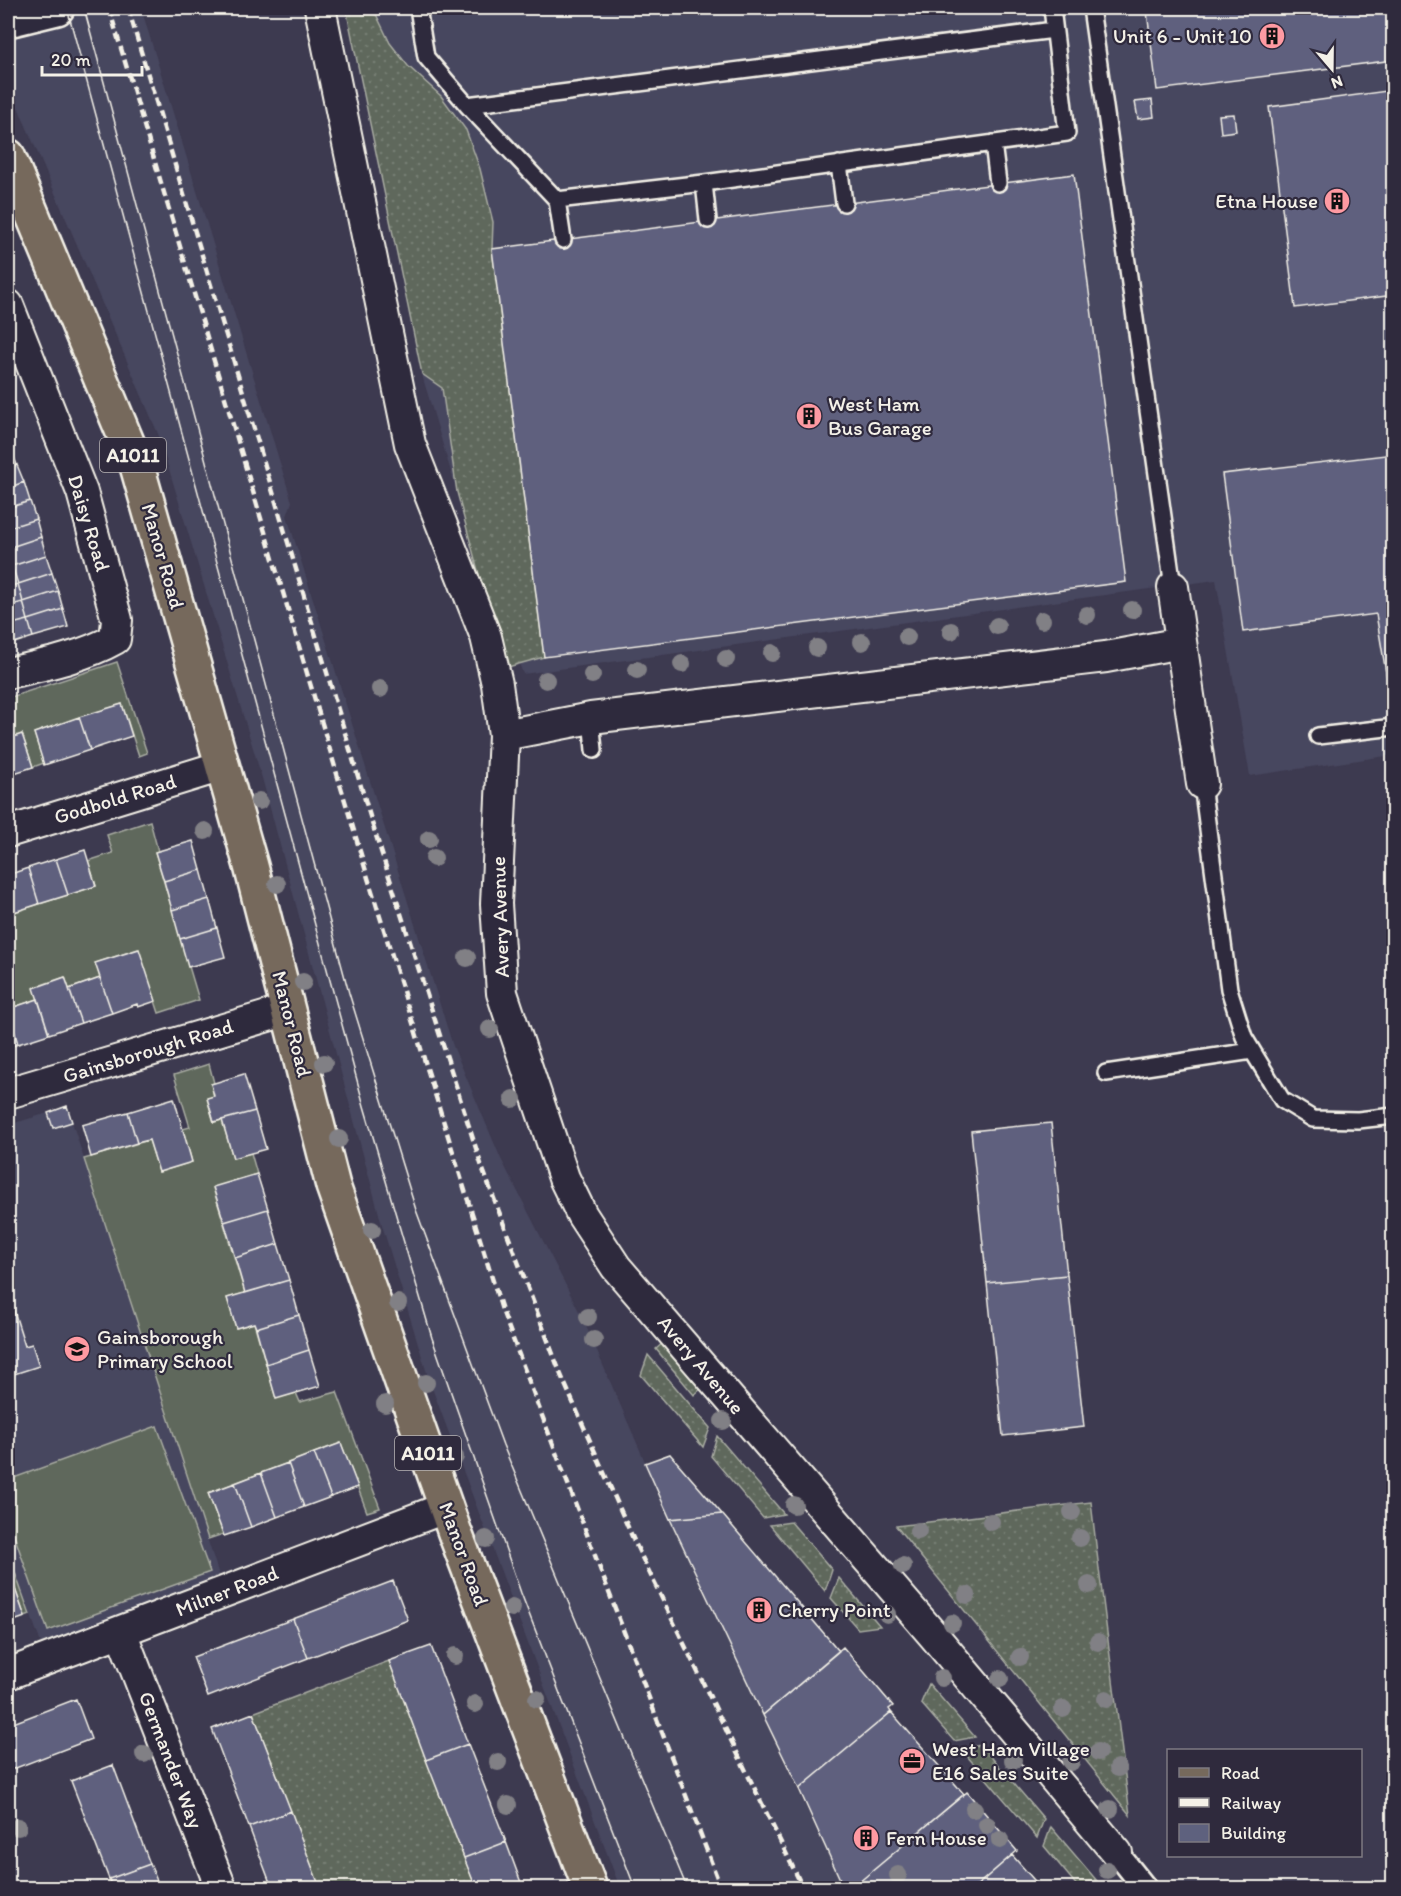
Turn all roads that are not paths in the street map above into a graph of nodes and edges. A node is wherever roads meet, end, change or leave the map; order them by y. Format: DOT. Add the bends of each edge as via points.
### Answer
graph roads {
  1 [pos="57,8"];
  2 [pos="320,8"];
  3 [pos="418,8"];
  4 [pos="1052,8"];
  5 [pos="1091,8"];
  6 [pos="9,20"];
  7 [pos="1054,30"];
  8 [pos="466,105"];
  9 [pos="993,143"];
  10 [pos="8,156"];
  11 [pos="839,164"];
  12 [pos="704,183"];
  13 [pos="998,183"];
  14 [pos="557,200"];
  15 [pos="844,203"];
  16 [pos="708,220"];
  17 [pos="563,240"];
  18 [pos="8,305"];
  19 [pos="1173,587"];
  20 [pos="1181,643"];
  21 [pos="8,673"];
  22 [pos="591,718"];
  23 [pos="1394,727"];
  24 [pos="504,735"];
  25 [pos="1318,736"];
  26 [pos="594,750"];
  27 [pos="222,766"];
  28 [pos="1202,784"];
  29 [pos="8,832"];
  30 [pos="288,1010"];
  31 [pos="1252,1050"];
  32 [pos="1106,1073"];
  33 [pos="8,1093"];
  34 [pos="1394,1116"];
  35 [pos="447,1507"];
  36 [pos="121,1632"];
  37 [pos="8,1674"];
  38 [pos="1117,1853"];
  39 [pos="221,1888"];
  40 [pos="590,1888"];
  41 [pos="1145,1888"];
  1 -- 6 [label="main road"];
  2 -- 24 [label="street, Avery Avenue" via="410,444 486,637"];
  3 -- 8 [label="lane" via="426,57"];
  4 -- 7 [label="lane"];
  5 -- 19 [label="lane"];
  7 -- 8 [label="lane"];
  7 -- 9 [label="lane" via="1067,133"];
  8 -- 14 [label="lane"];
  9 -- 11 [label="lane"];
  9 -- 13 [label="lane"];
  10 -- 27 [label="main road, Manor Road / A1011" via="137,466"];
  11 -- 12 [label="lane"];
  11 -- 15 [label="lane"];
  12 -- 14 [label="lane"];
  12 -- 16 [label="lane"];
  14 -- 17 [label="lane"];
  18 -- 21 [label="street, Daisy Road" via="82,492 117,620 115,639 100,648"];
  19 -- 20 [label="street"];
  20 -- 22 [label="street" via="1106,657"];
  20 -- 28 [label="street"];
  22 -- 24 [label="street"];
  22 -- 26 [label="lane"];
  23 -- 25 [label="lane"];
  24 -- 38 [label="street, Avery Avenue" via="496,904 502,993 551,1144 582,1215 616,1267"];
  27 -- 29 [label="street, Godbold Road"];
  27 -- 30 [label="main road, Manor Road / A1011"];
  28 -- 31 [label="lane" via="1229,988"];
  30 -- 33 [label="street, Gainsborough Road"];
  30 -- 35 [label="main road, Manor Road / A1011" via="333,1186"];
  31 -- 32 [label="lane"];
  31 -- 34 [label="lane" via="1282,1100 1313,1119"];
  35 -- 36 [label="street, Milner Road"];
  35 -- 40 [label="main road, Manor Road / A1011"];
  36 -- 37 [label="street, Milner Road"];
  36 -- 39 [label="street, Germander Way"];
  38 -- 41 [label="street, Avery Avenue"];
}
